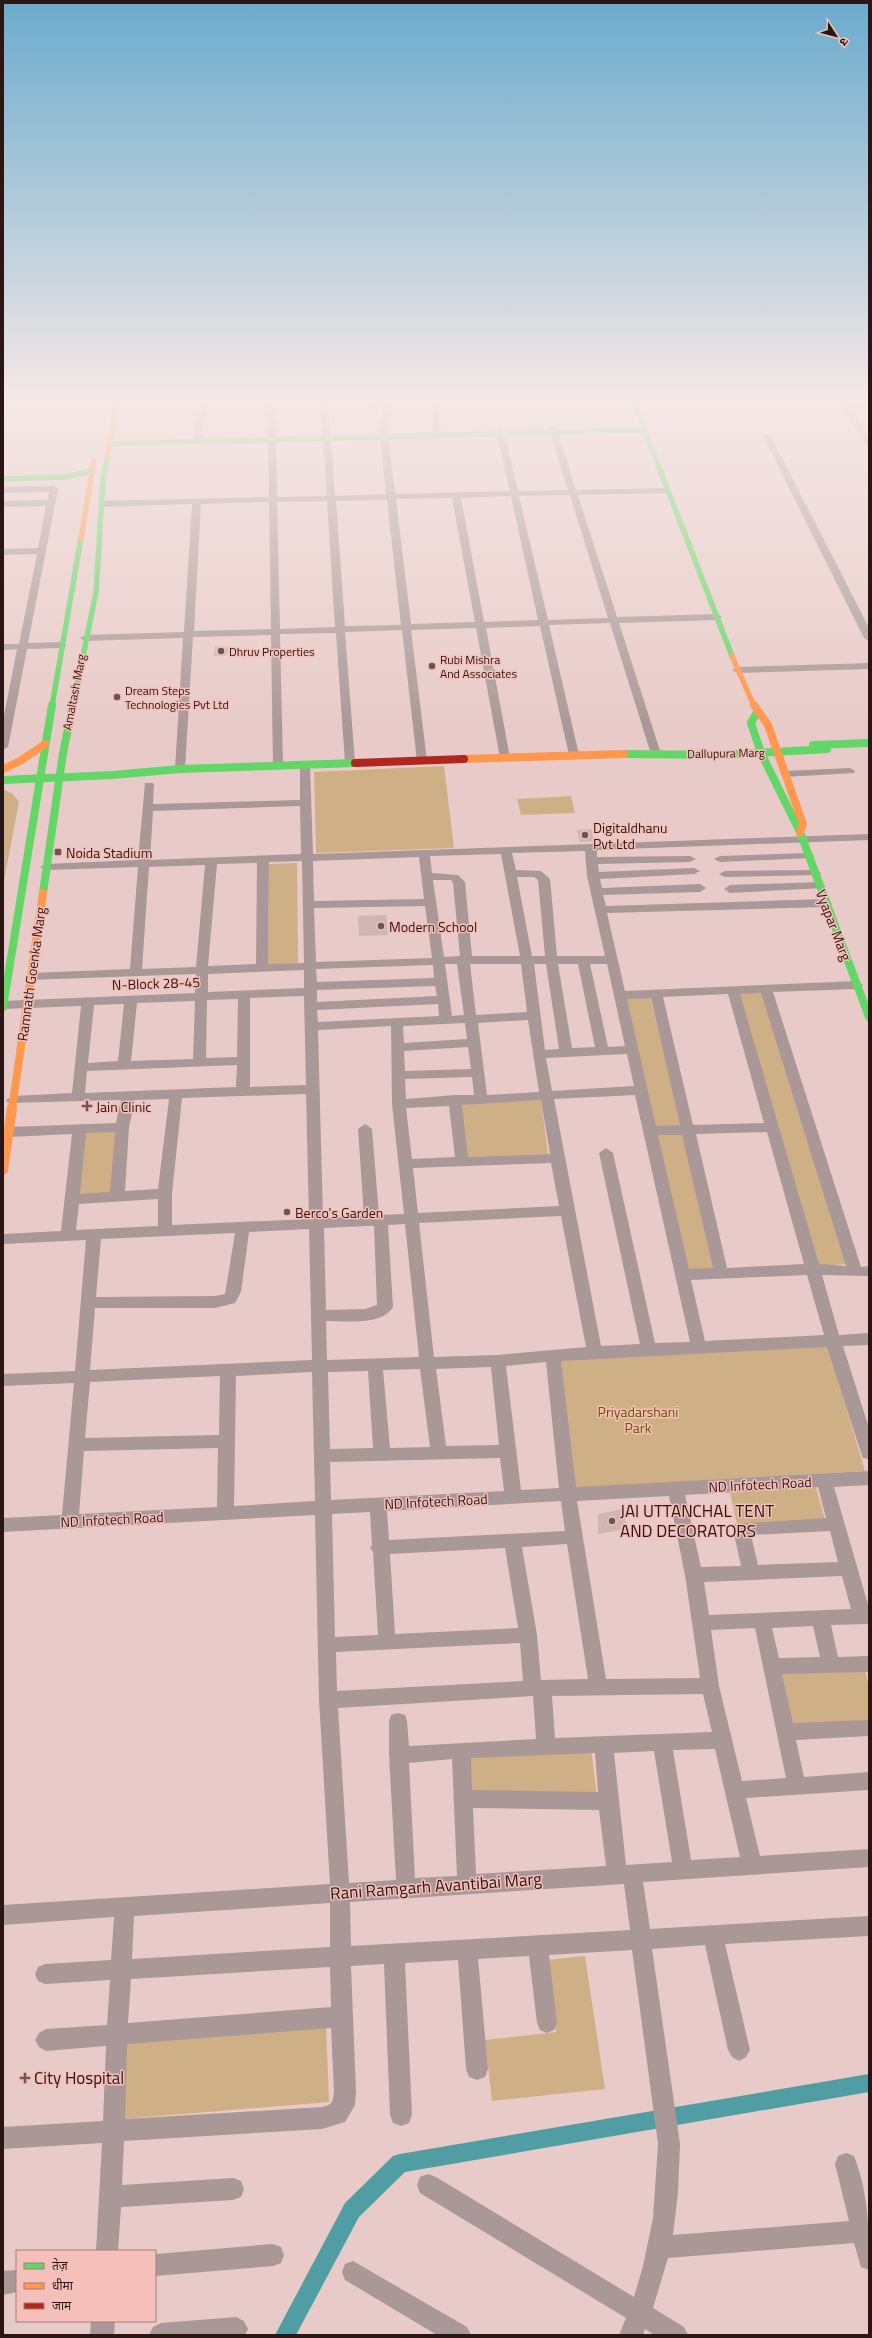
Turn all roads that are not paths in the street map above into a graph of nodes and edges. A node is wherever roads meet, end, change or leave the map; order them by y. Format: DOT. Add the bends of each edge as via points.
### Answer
graph roads {
  1 [pos="49,509"];
  2 [pos="84,509"];
  3 [pos="102,509"];
  4 [pos="197,509"];
  5 [pos="272,509"];
  6 [pos="333,509"];
  7 [pos="392,509"];
  8 [pos="459,509"];
  9 [pos="518,509"];
  10 [pos="577,509"];
  11 [pos="675,509"];
  12 [pos="804,509"];
  13 [pos="41,550"];
  14 [pos="3,552"];
  15 [pos="97,581"];
  16 [pos="72,589"];
  17 [pos="86,600"];
  18 [pos="69,608"];
  19 [pos="717,617"];
  20 [pos="613,620"];
  21 [pos="544,622"];
  22 [pos="480,624"];
  23 [pos="406,627"];
  24 [pos="341,629"];
  25 [pos="275,631"];
  26 [pos="188,634"];
  27 [pos="85,638"];
  28 [pos="869,638"];
  29 [pos="62,645"];
  30 [pos="3,646"];
  31 [pos="23,646"];
  32 [pos="869,666"];
  33 [pos="737,670"];
  34 [pos="757,712"];
  35 [pos="770,733"];
  36 [pos="781,738"];
  37 [pos="793,741"];
  38 [pos="869,743"];
  39 [pos="45,744"];
  40 [pos="814,745"];
  41 [pos="749,746"];
  42 [pos="3,747"];
  43 [pos="869,748"];
  44 [pos="776,749"];
  45 [pos="827,749"];
  46 [pos="63,753"];
  47 [pos="656,754"];
  48 [pos="574,755"];
  49 [pos="70,758"];
  50 [pos="505,758"];
  51 [pos="422,761"];
  52 [pos="350,763"];
  53 [pos="305,765"];
  54 [pos="278,766"];
  55 [pos="767,766"];
  56 [pos="88,767"];
  57 [pos="3,769"];
  58 [pos="99,769"];
  59 [pos="176,769"];
  60 [pos="784,770"];
  61 [pos="850,771"];
  62 [pos="60,774"];
  63 [pos="40,775"];
  64 [pos="88,776"];
  65 [pos="3,780"];
  66 [pos="3,785"];
  67 [pos="149,785"];
  68 [pos="16,791"];
  69 [pos="57,794"];
  70 [pos="25,796"];
  71 [pos="306,803"];
  72 [pos="34,808"];
  73 [pos="148,808"];
  74 [pos="801,835"];
  75 [pos="869,837"];
  76 [pos="718,842"];
  77 [pos="686,844"];
  78 [pos="506,850"];
  79 [pos="424,853"];
  80 [pos="592,855"];
  81 [pos="808,856"];
  82 [pos="307,858"];
  83 [pos="690,859"];
  84 [pos="720,859"];
  85 [pos="264,860"];
  86 [pos="211,862"];
  87 [pos="144,864"];
  88 [pos="46,867"];
  89 [pos="694,871"];
  90 [pos="814,873"];
  91 [pos="510,874"];
  92 [pos="724,874"];
  93 [pos="428,876"];
  94 [pos="593,876"];
  95 [pos="820,886"];
  96 [pos="700,888"];
  97 [pos="730,889"];
  98 [pos="597,892"];
  99 [pos="430,902"];
  100 [pos="826,903"];
  101 [pos="308,905"];
  102 [pos="706,906"];
  103 [pos="734,906"];
  104 [pos="601,910"];
  105 [pos="465,960"];
  106 [pos="528,960"];
  107 [pos="551,960"];
  108 [pos="583,960"];
  109 [pos="612,960"];
  110 [pos="438,961"];
  111 [pos="310,967"];
  112 [pos="262,968"];
  113 [pos="202,970"];
  114 [pos="136,973"];
  115 [pos="31,977"];
  116 [pos="441,982"];
  117 [pos="857,985"];
  118 [pos="310,989"];
  119 [pos="766,989"];
  120 [pos="733,990"];
  121 [pos="656,993"];
  122 [pos="244,995"];
  123 [pos="620,995"];
  124 [pos="202,996"];
  125 [pos="131,999"];
  126 [pos="443,1000"];
  127 [pos="88,1001"];
  128 [pos="27,1004"];
  129 [pos="3,1006"];
  130 [pos="311,1006"];
  131 [pos="534,1016"];
  132 [pos="869,1017"];
  133 [pos="469,1019"];
  134 [pos="446,1020"];
  135 [pos="397,1023"];
  136 [pos="311,1026"];
  137 [pos="473,1043"];
  138 [pos="398,1046"];
  139 [pos="632,1050"];
  140 [pos="602,1051"];
  141 [pos="566,1052"];
  142 [pos="539,1054"];
  143 [pos="244,1061"];
  144 [pos="199,1063"];
  145 [pos="124,1066"];
  146 [pos="81,1067"];
  147 [pos="476,1073"];
  148 [pos="399,1075"];
  149 [pos="312,1089"];
  150 [pos="641,1090"];
  151 [pos="243,1092"];
  152 [pos="176,1094"];
  153 [pos="547,1095"];
  154 [pos="128,1096"];
  155 [pos="78,1098"];
  156 [pos="455,1099"];
  157 [pos="481,1099"];
  158 [pos="13,1100"];
  159 [pos="399,1104"];
  160 [pos="773,1126"];
  161 [pos="122,1127"];
  162 [pos="80,1128"];
  163 [pos="365,1129"];
  164 [pos="688,1130"];
  165 [pos="650,1131"];
  166 [pos="8,1132"];
  167 [pos="606,1152"];
  168 [pos="558,1158"];
  169 [pos="462,1162"];
  170 [pos="406,1164"];
  171 [pos="3,1170"];
  172 [pos="165,1194"];
  173 [pos="117,1197"];
  174 [pos="72,1199"];
  175 [pos="567,1211"];
  176 [pos="412,1219"];
  177 [pos="376,1222"];
  178 [pos="316,1225"];
  179 [pos="243,1226"];
  180 [pos="165,1230"];
  181 [pos="68,1235"];
  182 [pos="94,1235"];
  183 [pos="3,1239"];
  184 [pos="814,1269"];
  185 [pos="721,1273"];
  186 [pos="683,1275"];
  187 [pos="88,1303"];
  188 [pos="318,1316"];
  189 [pos="869,1339"];
  190 [pos="833,1340"];
  191 [pos="699,1348"];
  192 [pos="648,1350"];
  193 [pos="595,1352"];
  194 [pos="553,1356"];
  195 [pos="498,1360"];
  196 [pos="427,1364"];
  197 [pos="375,1365"];
  198 [pos="319,1366"];
  199 [pos="228,1370"];
  200 [pos="82,1377"];
  201 [pos="3,1380"];
  202 [pos="226,1441"];
  203 [pos="868,1443"];
  204 [pos="76,1445"];
  205 [pos="508,1451"];
  206 [pos="439,1452"];
  207 [pos="382,1454"];
  208 [pos="321,1456"];
  209 [pos="869,1478"];
  210 [pos="824,1481"];
  211 [pos="676,1489"];
  212 [pos="568,1494"];
  213 [pos="513,1497"];
  214 [pos="378,1505"];
  215 [pos="323,1508"];
  216 [pos="225,1513"];
  217 [pos="70,1521"];
  218 [pos="835,1524"];
  219 [pos="3,1525"];
  220 [pos="575,1537"];
  221 [pos="512,1541"];
  222 [pos="379,1548"];
  223 [pos="848,1569"];
  224 [pos="751,1573"];
  225 [pos="694,1575"];
  226 [pos="866,1616"];
  227 [pos="820,1618"];
  228 [pos="762,1620"];
  229 [pos="702,1623"];
  230 [pos="528,1635"];
  231 [pos="387,1642"];
  232 [pos="327,1645"];
  233 [pos="869,1664"];
  234 [pos="831,1665"];
  235 [pos="773,1666"];
  236 [pos="598,1686"];
  237 [pos="710,1686"];
  238 [pos="537,1688"];
  239 [pos="328,1700"];
  240 [pos="398,1720"];
  241 [pos="869,1728"];
  242 [pos="786,1732"];
  243 [pos="722,1740"];
  244 [pos="662,1743"];
  245 [pos="604,1744"];
  246 [pos="546,1746"];
  247 [pos="461,1750"];
  248 [pos="398,1755"];
  249 [pos="869,1781"];
  250 [pos="797,1787"];
  251 [pos="734,1790"];
  252 [pos="464,1799"];
  253 [pos="608,1801"];
  254 [pos="869,1858"];
  255 [pos="752,1865"];
  256 [pos="683,1870"];
  257 [pos="625,1874"];
  258 [pos="467,1884"];
  259 [pos="406,1888"];
  260 [pos="340,1893"];
  261 [pos="125,1907"];
  262 [pos="3,1915"];
  263 [pos="869,1926"];
  264 [pos="713,1936"];
  265 [pos="642,1940"];
  266 [pos="538,1946"];
  267 [pos="468,1950"];
  268 [pos="394,1954"];
  269 [pos="341,1958"];
  270 [pos="122,1970"];
  271 [pos="45,1974"];
  272 [pos="341,2017"];
  273 [pos="547,2023"];
  274 [pos="117,2033"];
  275 [pos="46,2040"];
  276 [pos="739,2050"];
  277 [pos="477,2069"];
  278 [pos="401,2115"];
  279 [pos="114,2129"];
  280 [pos="3,2138"];
  281 [pos="846,2164"];
  282 [pos="428,2185"];
  283 [pos="233,2188"];
  284 [pos="110,2198"];
  285 [pos="866,2232"];
  286 [pos="661,2247"];
  287 [pos="107,2250"];
  288 [pos="273,2255"];
  289 [pos="869,2259"];
  290 [pos="156,2265"];
  291 [pos="353,2272"];
  292 [pos="16,2281"];
  293 [pos="3,2283"];
  294 [pos="103,2322"];
  295 [pos="636,2325"];
  296 [pos="236,2329"];
  297 [pos="102,2335"];
  298 [pos="161,2335"];
  299 [pos="459,2335"];
  300 [pos="676,2335"];
  1 -- 13 [label="street"];
  2 -- 16 [label="street, Amaltash Marg" via="75,550"];
  3 -- 15 [label="street, Amaltash Marg"];
  4 -- 26 [label="street"];
  5 -- 25 [label="street"];
  6 -- 24 [label="street"];
  7 -- 23 [label="street"];
  8 -- 22 [label="street"];
  9 -- 21 [label="street"];
  10 -- 20 [label="street"];
  11 -- 19 [label="street, Vyapar Marg"];
  12 -- 28 [label="street"];
  13 -- 14 [label="street"];
  13 -- 31 [label="street"];
  15 -- 17 [label="street, Amaltash Marg"];
  15 -- 17 [label="street, Amaltash Marg" via="90,585"];
  16 -- 17 [label="street"];
  16 -- 18 [label="street, Amaltash Marg"];
  17 -- 18 [label="street, Amaltash Marg" via="75,602"];
  17 -- 27 [label="street, Amaltash Marg"];
  18 -- 29 [label="street, Amaltash Marg"];
  19 -- 20 [label="street"];
  19 -- 33 [label="street, Vyapar Marg"];
  20 -- 21 [label="street"];
  20 -- 47 [label="street"];
  21 -- 22 [label="street"];
  21 -- 48 [label="street"];
  22 -- 23 [label="street"];
  22 -- 50 [label="street"];
  23 -- 24 [label="street"];
  23 -- 51 [label="street"];
  24 -- 25 [label="street"];
  24 -- 52 [label="street"];
  25 -- 26 [label="street"];
  25 -- 54 [label="street"];
  26 -- 27 [label="street"];
  26 -- 59 [label="street"];
  27 -- 46 [label="street, Amaltash Marg"];
  29 -- 31 [label="street"];
  29 -- 39 [label="street, Amaltash Marg"];
  30 -- 31 [label="street"];
  31 -- 42 [label="street"];
  32 -- 33 [label="street"];
  33 -- 34 [label="street, Vyapar Marg"];
  34 -- 35 [label="street, Vyapar Marg" via="767,722"];
  34 -- 41 [label="street, Vyapar Marg" via="751,723"];
  35 -- 36 [label="street"];
  35 -- 44 [label="street, Vyapar Marg"];
  37 -- 40 [label="street"];
  38 -- 40 [label="street"];
  39 -- 57 [label="street"];
  39 -- 63 [label="street, Amaltash Marg"];
  40 -- 44 [label="street"];
  41 -- 44 [label="street, Dallupura Marg"];
  41 -- 47 [label="street, Dallupura Marg" via="696,755"];
  41 -- 55 [label="street, Vyapar Marg"];
  41 -- 55 [label="street"];
  43 -- 45 [label="street"];
  44 -- 45 [label="street, Dallupura Marg"];
  44 -- 60 [label="street, Vyapar Marg"];
  45 -- 60 [label="street" via="799,756"];
  46 -- 49 [label="street"];
  46 -- 62 [label="street, Amaltash Marg"];
  47 -- 48 [label="street, Dallupura Marg"];
  48 -- 50 [label="street, Dallupura Marg"];
  50 -- 51 [label="street, Dallupura Marg"];
  51 -- 52 [label="street, Dallupura Marg"];
  52 -- 53 [label="street, Dallupura Marg"];
  53 -- 54 [label="street, Dallupura Marg"];
  53 -- 71 [label="street"];
  54 -- 59 [label="street, Dallupura Marg"];
  55 -- 74 [label="street, Vyapar Marg"];
  56 -- 58 [label="street"];
  58 -- 59 [label="street"];
  58 -- 62 [label="street"];
  59 -- 64 [label="street"];
  60 -- 61 [label="street"];
  60 -- 74 [label="street, Vyapar Marg" via="803,824"];
  62 -- 63 [label="street"];
  62 -- 64 [label="street"];
  62 -- 69 [label="street, Ramnath Goenka Marg"];
  63 -- 65 [label="street"];
  63 -- 72 [label="street, Ramnath Goenka Marg"];
  64 -- 69 [label="street"];
  66 -- 68 [label="street"];
  67 -- 73 [label="street"];
  69 -- 88 [label="street, Ramnath Goenka Marg"];
  70 -- 72 [label="street"];
  71 -- 73 [label="street"];
  71 -- 82 [label="street"];
  72 -- 129 [label="street, Ramnath Goenka Marg"];
  73 -- 87 [label="street"];
  74 -- 75 [label="street"];
  74 -- 76 [label="street"];
  74 -- 81 [label="street, Vyapar Marg"];
  76 -- 77 [label="street"];
  76 -- 84 [label="street"];
  77 -- 80 [label="street"];
  77 -- 83 [label="street"];
  78 -- 79 [label="street"];
  78 -- 80 [label="street"];
  78 -- 91 [label="street"];
  79 -- 82 [label="street"];
  79 -- 93 [label="street"];
  80 -- 83 [label="street"];
  80 -- 94 [label="street"];
  81 -- 84 [label="street"];
  81 -- 90 [label="street, Vyapar Marg"];
  82 -- 85 [label="street"];
  82 -- 101 [label="street"];
  83 -- 89 [label="street"];
  84 -- 92 [label="street"];
  85 -- 86 [label="street"];
  85 -- 112 [label="street"];
  86 -- 87 [label="street"];
  86 -- 113 [label="street"];
  87 -- 88 [label="street"];
  87 -- 114 [label="street"];
  88 -- 115 [label="street, Ramnath Goenka Marg"];
  89 -- 94 [label="street"];
  89 -- 96 [label="street"];
  90 -- 92 [label="street"];
  90 -- 95 [label="street, Vyapar Marg"];
  91 -- 106 [label="street"];
  91 -- 107 [label="street" via="537,873 544,879"];
  92 -- 97 [label="street"];
  93 -- 99 [label="street"];
  93 -- 105 [label="street" via="454,877 459,882"];
  94 -- 98 [label="street"];
  95 -- 97 [label="street"];
  95 -- 100 [label="street, Vyapar Marg"];
  96 -- 98 [label="street"];
  96 -- 102 [label="street"];
  97 -- 103 [label="street"];
  98 -- 104 [label="street"];
  99 -- 101 [label="street"];
  99 -- 110 [label="street"];
  100 -- 103 [label="street"];
  100 -- 117 [label="street, Vyapar Marg"];
  101 -- 111 [label="street"];
  102 -- 103 [label="street"];
  102 -- 104 [label="street"];
  104 -- 109 [label="street"];
  105 -- 106 [label="street"];
  105 -- 110 [label="street"];
  105 -- 133 [label="street"];
  106 -- 107 [label="street"];
  106 -- 131 [label="street"];
  107 -- 108 [label="street"];
  107 -- 141 [label="street"];
  108 -- 109 [label="street"];
  108 -- 140 [label="street"];
  109 -- 123 [label="street"];
  110 -- 111 [label="street"];
  110 -- 116 [label="street"];
  111 -- 112 [label="street"];
  111 -- 118 [label="street"];
  112 -- 113 [label="street"];
  113 -- 114 [label="street"];
  113 -- 124 [label="street"];
  114 -- 115 [label="street"];
  115 -- 128 [label="street, Ramnath Goenka Marg"];
  116 -- 118 [label="street, N-Block 28-45"];
  116 -- 126 [label="street"];
  117 -- 119 [label="street"];
  117 -- 132 [label="street, Vyapar Marg"];
  118 -- 122 [label="street, N-Block 28-45"];
  118 -- 130 [label="street"];
  119 -- 120 [label="street"];
  119 -- 184 [label="street" via="855,1272"];
  120 -- 121 [label="street"];
  120 -- 160 [label="street"];
  121 -- 123 [label="street"];
  121 -- 164 [label="street"];
  122 -- 124 [label="street, N-Block 28-45"];
  122 -- 143 [label="street"];
  123 -- 139 [label="street"];
  124 -- 125 [label="street, N-Block 28-45"];
  124 -- 144 [label="street"];
  125 -- 127 [label="street, N-Block 28-45"];
  125 -- 145 [label="street"];
  126 -- 130 [label="street"];
  126 -- 134 [label="street"];
  127 -- 128 [label="street, N-Block 28-45"];
  127 -- 146 [label="street"];
  128 -- 129 [label="street, N-Block 28-45"];
  128 -- 158 [label="street, Ramnath Goenka Marg"];
  130 -- 136 [label="street"];
  131 -- 133 [label="street"];
  131 -- 142 [label="street"];
  133 -- 134 [label="street"];
  133 -- 137 [label="street"];
  134 -- 135 [label="street"];
  135 -- 136 [label="street"];
  135 -- 138 [label="street"];
  136 -- 149 [label="street"];
  137 -- 138 [label="street"];
  137 -- 147 [label="street"];
  138 -- 148 [label="street"];
  139 -- 140 [label="street"];
  139 -- 150 [label="street"];
  140 -- 141 [label="street"];
  141 -- 142 [label="street"];
  142 -- 153 [label="street"];
  143 -- 144 [label="street"];
  143 -- 151 [label="street"];
  144 -- 145 [label="street"];
  145 -- 146 [label="street"];
  146 -- 155 [label="street"];
  147 -- 148 [label="street"];
  147 -- 157 [label="street"];
  148 -- 159 [label="street"];
  149 -- 151 [label="street"];
  149 -- 178 [label="street"];
  150 -- 153 [label="street"];
  150 -- 165 [label="street"];
  151 -- 152 [label="street"];
  152 -- 154 [label="street"];
  152 -- 172 [label="street"];
  153 -- 157 [label="street"];
  153 -- 168 [label="street"];
  154 -- 155 [label="street"];
  154 -- 161 [label="street"];
  155 -- 158 [label="street"];
  156 -- 157 [label="street"];
  156 -- 159 [label="street"];
  156 -- 169 [label="street"];
  158 -- 166 [label="street, Ramnath Goenka Marg"];
  159 -- 170 [label="street"];
  160 -- 164 [label="street"];
  160 -- 184 [label="street"];
  161 -- 162 [label="street"];
  161 -- 173 [label="street"];
  162 -- 166 [label="street"];
  162 -- 174 [label="street"];
  163 -- 177 [label="street"];
  164 -- 165 [label="street"];
  164 -- 185 [label="street"];
  165 -- 186 [label="street"];
  166 -- 171 [label="street, Ramnath Goenka Marg"];
  167 -- 192 [label="street"];
  168 -- 169 [label="street"];
  168 -- 175 [label="street"];
  169 -- 170 [label="street"];
  170 -- 176 [label="street"];
  172 -- 173 [label="street"];
  172 -- 180 [label="street"];
  173 -- 174 [label="street"];
  174 -- 181 [label="street"];
  175 -- 176 [label="street"];
  175 -- 193 [label="street"];
  176 -- 177 [label="street"];
  176 -- 196 [label="street"];
  177 -- 178 [label="street"];
  177 -- 188 [label="street" via="385,1307 374,1314"];
  178 -- 179 [label="street"];
  178 -- 188 [label="street"];
  179 -- 180 [label="street"];
  179 -- 187 [label="street" via="234,1292 230,1299 215,1302"];
  180 -- 182 [label="street"];
  181 -- 182 [label="street"];
  181 -- 183 [label="street"];
  182 -- 187 [label="street"];
  184 -- 185 [label="street"];
  184 -- 190 [label="street"];
  185 -- 186 [label="street"];
  186 -- 191 [label="street"];
  187 -- 200 [label="street"];
  188 -- 198 [label="street"];
  189 -- 190 [label="street"];
  190 -- 191 [label="street"];
  190 -- 203 [label="street"];
  191 -- 192 [label="street"];
  192 -- 193 [label="street"];
  193 -- 194 [label="street"];
  194 -- 195 [label="street"];
  194 -- 212 [label="street"];
  195 -- 196 [label="street"];
  195 -- 205 [label="street"];
  196 -- 197 [label="street"];
  196 -- 206 [label="street"];
  197 -- 198 [label="street"];
  197 -- 207 [label="street"];
  198 -- 199 [label="street"];
  198 -- 208 [label="street"];
  199 -- 200 [label="street"];
  199 -- 202 [label="street"];
  200 -- 201 [label="street"];
  200 -- 204 [label="street"];
  202 -- 204 [label="street"];
  202 -- 216 [label="street"];
  204 -- 217 [label="street"];
  205 -- 206 [label="street"];
  205 -- 213 [label="street"];
  206 -- 207 [label="street"];
  207 -- 208 [label="street"];
  208 -- 215 [label="street"];
  209 -- 210 [label="street, ND Infotech Road"];
  210 -- 211 [label="street, ND Infotech Road"];
  210 -- 218 [label="street"];
  211 -- 212 [label="street, ND Infotech Road"];
  211 -- 225 [label="street"];
  212 -- 213 [label="street, ND Infotech Road"];
  212 -- 220 [label="street"];
  213 -- 214 [label="street, ND Infotech Road"];
  214 -- 215 [label="street, ND Infotech Road"];
  214 -- 222 [label="street"];
  215 -- 216 [label="street, ND Infotech Road"];
  215 -- 232 [label="street"];
  216 -- 217 [label="street, ND Infotech Road"];
  217 -- 219 [label="street, ND Infotech Road"];
  218 -- 223 [label="street"];
  218 -- 224 [label="street" via="741,1529"];
  220 -- 221 [label="street"];
  220 -- 236 [label="street"];
  221 -- 222 [label="street"];
  221 -- 230 [label="street"];
  222 -- 231 [label="street"];
  223 -- 224 [label="street"];
  223 -- 226 [label="street"];
  224 -- 225 [label="street"];
  225 -- 229 [label="street"];
  226 -- 227 [label="street"];
  227 -- 228 [label="street"];
  227 -- 234 [label="street"];
  228 -- 229 [label="street"];
  228 -- 235 [label="street"];
  229 -- 237 [label="street"];
  230 -- 231 [label="street"];
  230 -- 238 [label="street"];
  231 -- 232 [label="street"];
  232 -- 239 [label="street"];
  233 -- 234 [label="street"];
  234 -- 235 [label="street"];
  235 -- 242 [label="street"];
  236 -- 237 [label="street"];
  236 -- 238 [label="street"];
  237 -- 243 [label="street"];
  238 -- 239 [label="street"];
  238 -- 246 [label="street"];
  239 -- 260 [label="street"];
  240 -- 248 [label="street"];
  241 -- 242 [label="street"];
  242 -- 250 [label="street"];
  243 -- 244 [label="street"];
  243 -- 251 [label="street"];
  244 -- 245 [label="street"];
  244 -- 256 [label="street"];
  245 -- 246 [label="street"];
  245 -- 253 [label="street"];
  246 -- 247 [label="street"];
  247 -- 248 [label="street"];
  247 -- 252 [label="street"];
  248 -- 259 [label="street"];
  249 -- 250 [label="street"];
  250 -- 251 [label="street"];
  251 -- 255 [label="street"];
  252 -- 253 [label="street"];
  252 -- 258 [label="street"];
  253 -- 257 [label="street"];
  254 -- 255 [label="street, Rani Ramgarh Avantibai Marg"];
  255 -- 256 [label="street, Rani Ramgarh Avantibai Marg"];
  256 -- 257 [label="street, Rani Ramgarh Avantibai Marg"];
  257 -- 258 [label="street, Rani Ramgarh Avantibai Marg"];
  257 -- 265 [label="street"];
  258 -- 259 [label="street, Rani Ramgarh Avantibai Marg"];
  259 -- 260 [label="street, Rani Ramgarh Avantibai Marg"];
  260 -- 261 [label="street, Rani Ramgarh Avantibai Marg"];
  260 -- 269 [label="street"];
  261 -- 262 [label="street, Rani Ramgarh Avantibai Marg"];
  261 -- 270 [label="street"];
  263 -- 264 [label="street"];
  264 -- 265 [label="street"];
  264 -- 276 [label="street"];
  265 -- 266 [label="street"];
  265 -- 286 [label="street" via="670,2144"];
  266 -- 267 [label="street"];
  266 -- 273 [label="street"];
  267 -- 268 [label="street"];
  267 -- 277 [label="street"];
  268 -- 269 [label="street"];
  268 -- 278 [label="street"];
  269 -- 270 [label="street"];
  269 -- 272 [label="street"];
  270 -- 271 [label="street"];
  270 -- 274 [label="street"];
  272 -- 274 [label="street"];
  272 -- 279 [label="street" via="346,2092 344,2105 337,2114 322,2118"];
  274 -- 275 [label="street"];
  274 -- 279 [label="street"];
  279 -- 280 [label="street"];
  279 -- 284 [label="street"];
  281 -- 285 [label="street"];
  282 -- 295 [label="street"];
  283 -- 284 [label="street"];
  284 -- 287 [label="street"];
  285 -- 286 [label="street"];
  285 -- 289 [label="street"];
  286 -- 295 [label="street"];
  288 -- 290 [label="street"];
  291 -- 299 [label="street"];
  292 -- 293 [label="street"];
  294 -- 297 [label="street"];
  295 -- 300 [label="street"];
  296 -- 298 [label="street"];
}
